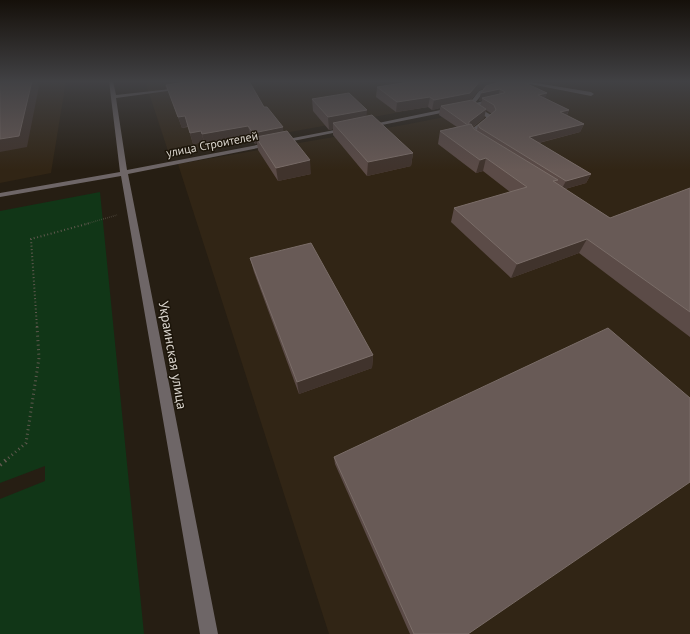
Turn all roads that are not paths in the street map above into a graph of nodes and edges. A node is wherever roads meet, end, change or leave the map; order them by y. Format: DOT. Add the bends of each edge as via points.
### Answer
graph roads {
  1 [pos="117,111"];
  2 [pos="442,111"];
  3 [pos="480,111"];
  4 [pos="363,126"];
  5 [pos="356,128"];
  6 [pos="481,144"];
  7 [pos="124,173"];
  8 [pos="0,195"];
  9 [pos="209,634"];
  1 -- 7 [label="street, Украинская улица"];
  2 -- 4 [label="street"];
  3 -- 6 [label="street" via="489,116 489,119 471,132 471,135"];
  5 -- 7 [label="street, улица Строителей"];
  7 -- 8 [label="street, улица Строителей"];
  7 -- 9 [label="street, Украинская улица"];
}
